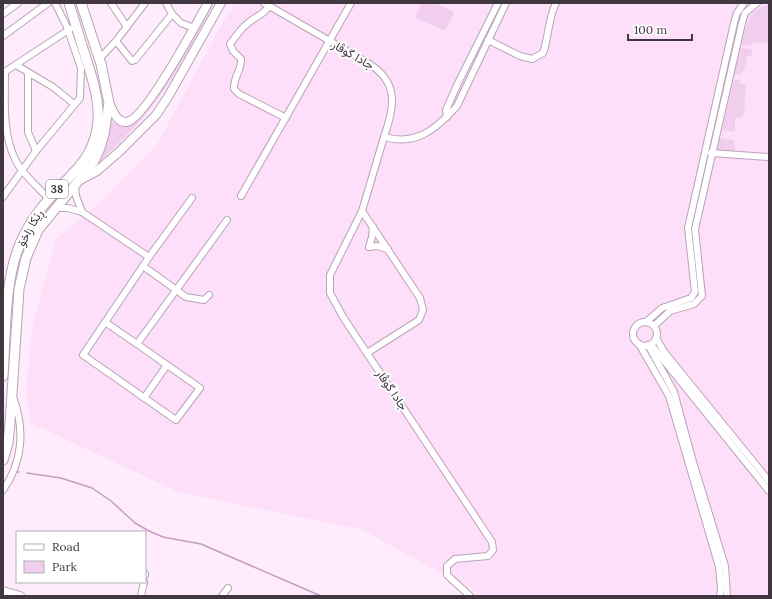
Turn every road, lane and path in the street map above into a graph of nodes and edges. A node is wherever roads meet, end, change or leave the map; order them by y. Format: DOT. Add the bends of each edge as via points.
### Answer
graph roads {
  1 [pos="18,3"];
  2 [pos="48,3"];
  3 [pos="55,3"];
  4 [pos="111,3"];
  5 [pos="145,3"];
  6 [pos="166,3"];
  7 [pos="208,3"];
  8 [pos="222,3"];
  9 [pos="351,3"];
  10 [pos="498,3"];
  11 [pos="506,3"];
  12 [pos="556,3"];
  13 [pos="744,3"];
  14 [pos="757,3"];
  15 [pos="69,4"];
  16 [pos="82,4"];
  17 [pos="267,5"];
  18 [pos="3,14"];
  19 [pos="172,14"];
  20 [pos="76,25"];
  21 [pos="127,27"];
  22 [pos="194,28"];
  23 [pos="68,30"];
  24 [pos="3,36"];
  25 [pos="488,40"];
  26 [pos="116,41"];
  27 [pos="329,42"];
  28 [pos="96,48"];
  29 [pos="84,51"];
  30 [pos="100,62"];
  31 [pos="16,65"];
  32 [pos="4,73"];
  33 [pos="28,73"];
  34 [pos="109,103"];
  35 [pos="74,104"];
  36 [pos="447,117"];
  37 [pos="286,118"];
  38 [pos="4,126"];
  39 [pos="384,137"];
  40 [pos="36,151"];
  41 [pos="712,153"];
  42 [pos="769,157"];
  43 [pos="22,170"];
  44 [pos="77,183"];
  45 [pos="241,196"];
  46 [pos="3,197"];
  47 [pos="48,198"];
  48 [pos="192,198"];
  49 [pos="53,209"];
  50 [pos="362,211"];
  51 [pos="82,212"];
  52 [pos="227,220"];
  53 [pos="373,227"];
  54 [pos="388,249"];
  55 [pos="149,257"];
  56 [pos="143,266"];
  57 [pos="176,290"];
  58 [pos="209,295"];
  59 [pos="105,322"];
  60 [pos="646,322"];
  61 [pos="654,326"];
  62 [pos="656,338"];
  63 [pos="137,344"];
  64 [pos="639,344"];
  65 [pos="649,344"];
  66 [pos="368,355"];
  67 [pos="167,365"];
  68 [pos="3,376"];
  69 [pos="12,394"];
  70 [pos="144,398"];
  71 [pos="7,422"];
  72 [pos="3,460"];
  73 [pos="769,482"];
  74 [pos="3,490"];
  75 [pos="769,491"];
  76 [pos="144,583"];
  77 [pos="228,588"];
  78 [pos="3,591"];
  79 [pos="20,596"];
  80 [pos="141,596"];
  81 [pos="222,596"];
  82 [pos="470,596"];
  83 [pos="720,596"];
  84 [pos="727,596"];
  1 -- 18 [label="street"];
  2 -- 24 [label="street"];
  3 -- 23 [label="street"];
  4 -- 21 [label="street"];
  5 -- 21 [label="street"];
  6 -- 19 [label="street"];
  7 -- 22 [label="main road, ڕێکا زاخۆ / 38"];
  8 -- 44 [label="main road, ڕێکا زاخۆ / 38" via="156,115 119,152"];
  9 -- 27 [label="street"];
  10 -- 36 [label="street" via="458,83 446,110"];
  11 -- 25 [label="street"];
  12 -- 25 [label="street" via="543,53 532,58 520,56"];
  13 -- 60 [label="street" via="736,13 688,228 695,292 690,298 662,308"];
  14 -- 41 [label="street" via="745,13 742,23"];
  15 -- 20 [label="highway, ڕێکا زاخۆ / 38"];
  16 -- 28 [label="highway, ڕێکا زاخۆ / 38"];
  17 -- 27 [label="street, جادا گوڤار"];
  17 -- 37 [label="street" via="266,12 245,25 230,44 242,63 234,89"];
  19 -- 22 [label="street" via="181,23"];
  19 -- 26 [label="street" via="135,60 132,61"];
  20 -- 23 [label="street"];
  20 -- 29 [label="highway, ڕێکا زاخۆ / 38"];
  21 -- 26 [label="street"];
  22 -- 34 [label="main road, ڕێکا زاخۆ / 38" via="136,117 122,122"];
  23 -- 31 [label="street"];
  23 -- 35 [label="street" via="81,68 80,98"];
  25 -- 36 [label="street" via="457,106"];
  26 -- 30 [label="street" via="101,57"];
  27 -- 37 [label="street"];
  27 -- 39 [label="street, جادا گوڤار" via="372,65 388,82 392,90 392,105"];
  28 -- 29 [label="highway"];
  28 -- 30 [label="highway, ڕێکا زاخۆ / 38"];
  29 -- 47 [label="highway, ڕێکا زاخۆ / 38" via="97,96 98,121 95,136 92,147 81,163"];
  30 -- 34 [label="highway, ڕێکا زاخۆ / 38"];
  31 -- 32 [label="street"];
  31 -- 33 [label="street"];
  32 -- 38 [label="street"];
  33 -- 35 [label="street" via="53,87"];
  33 -- 40 [label="street" via="28,132"];
  34 -- 44 [label="highway, ڕێکا زاخۆ / 38" via="100,148 93,163"];
  35 -- 40 [label="street"];
  36 -- 39 [label="street" via="421,137 407,140"];
  37 -- 45 [label="street"];
  38 -- 43 [label="street"];
  39 -- 50 [label="street, جادا گوڤار"];
  40 -- 43 [label="street"];
  41 -- 42 [label="street"];
  41 -- 61 [label="street" via="695,229 702,296 694,304 670,311"];
  43 -- 46 [label="street"];
  43 -- 47 [label="street"];
  44 -- 49 [label="highway, ڕێکا زاخۆ / 38"];
  44 -- 51 [label="street" via="76,196"];
  47 -- 68 [label="highway, ڕێکا زاخۆ / 38" via="25,231 13,264"];
  48 -- 55 [label="street"];
  49 -- 51 [label="street" via="68,208"];
  49 -- 69 [label="highway, ڕێکا زاخۆ / 38" via="31,243 21,272"];
  50 -- 53 [label="street"];
  50 -- 66 [label="street, جادا گوڤار" via="332,270 329,287 332,299"];
  51 -- 55 [label="street"];
  52 -- 57 [label="street"];
  53 -- 54 [label="street"];
  53 -- 54 [label="street" via="369,247"];
  54 -- 66 [label="street" via="420,298 423,310 419,320 367,353"];
  55 -- 56 [label="street"];
  56 -- 57 [label="street"];
  56 -- 59 [label="street"];
  57 -- 58 [label="street" via="196,300 204,300"];
  57 -- 63 [label="street"];
  59 -- 63 [label="street"];
  59 -- 70 [label="street" via="83,355"];
  60 -- 61 [label="street"];
  60 -- 64 [label="street" via="635,328 634,335"];
  61 -- 62 [label="street"];
  62 -- 65 [label="street"];
  62 -- 73 [label="street"];
  63 -- 67 [label="street"];
  64 -- 65 [label="street"];
  64 -- 83 [label="street" via="669,396 719,567"];
  65 -- 75 [label="street"];
  65 -- 84 [label="street" via="674,392 725,566"];
  66 -- 82 [label="street, جادا گوڤار" via="492,542 493,550 488,556 455,559 448,566 447,575"];
  67 -- 70 [label="street"];
  67 -- 70 [label="street" via="200,388 176,420"];
  69 -- 71 [label="highway, ڕێکا زاخۆ / 38"];
  69 -- 74 [label="street" via="20,417 21,443 17,466"];
  71 -- 72 [label="highway, ڕێکا زاخۆ / 38" via="8,442"];
  76 -- 80 [label="street"];
  77 -- 81 [label="street"];
  78 -- 79 [label="main road"];
}
